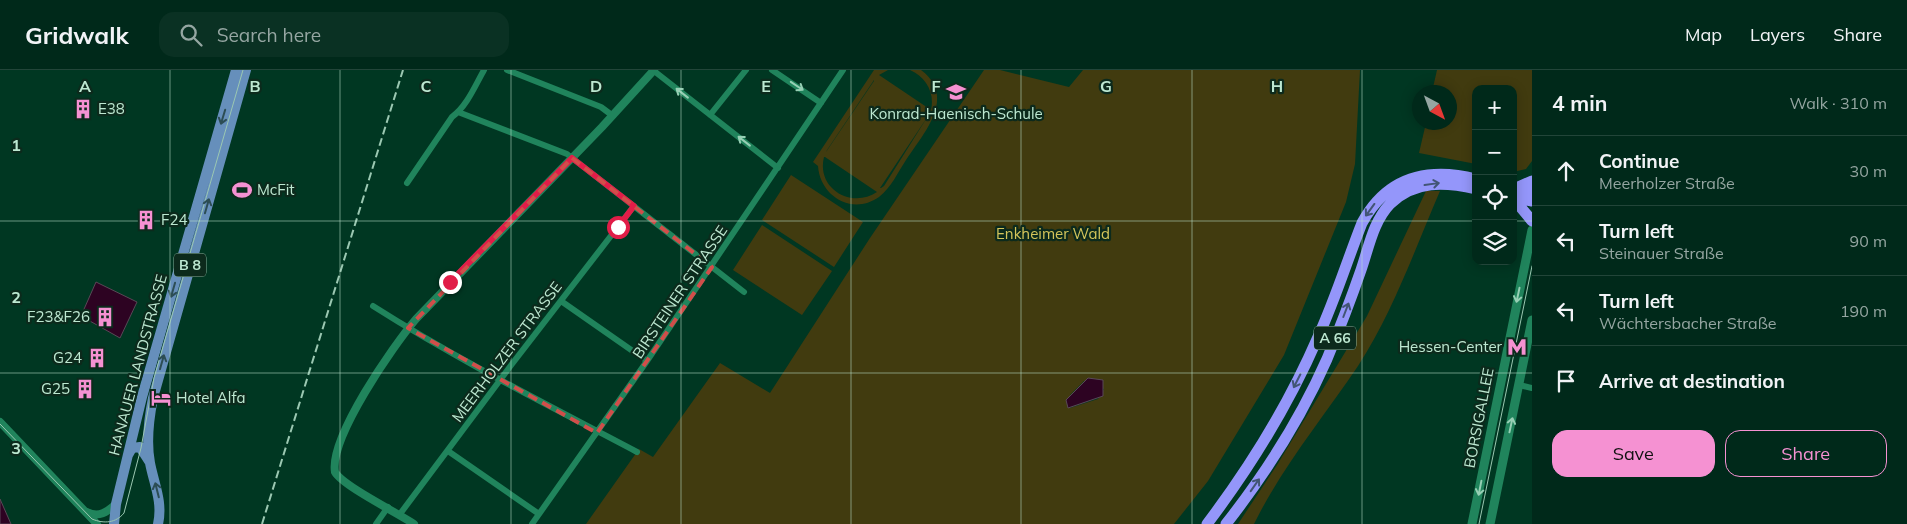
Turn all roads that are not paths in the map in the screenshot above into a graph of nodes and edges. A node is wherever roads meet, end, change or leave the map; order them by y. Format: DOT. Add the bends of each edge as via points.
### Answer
graph roads {
  1 [pos="236,70"];
  2 [pos="246,70"];
  3 [pos="484,70"];
  4 [pos="507,70"];
  5 [pos="654,70"];
  6 [pos="746,70"];
  7 [pos="772,70"];
  8 [pos="843,70"];
  9 [pos="821,103"];
  10 [pos="458,112"];
  11 [pos="710,115"];
  12 [pos="613,116"];
  13 [pos="572,158"];
  14 [pos="778,168"];
  15 [pos="1472,178"];
  16 [pos="1532,181"];
  17 [pos="407,183"];
  18 [pos="1472,188"];
  19 [pos="1517,191"];
  20 [pos="1532,191"];
  21 [pos="1517,193"];
  22 [pos="1517,194"];
  23 [pos="1517,198"];
  24 [pos="1532,201"];
  25 [pos="634,206"];
  26 [pos="1532,221"];
  27 [pos="1532,230"];
  28 [pos="712,267"];
  29 [pos="744,292"];
  30 [pos="561,301"];
  31 [pos="373,306"];
  32 [pos="1532,320"];
  33 [pos="408,328"];
  34 [pos="647,361"];
  35 [pos="501,380"];
  36 [pos="1519,385"];
  37 [pos="1532,388"];
  38 [pos="0,422"];
  39 [pos="597,432"];
  40 [pos="448,451"];
  41 [pos="637,452"];
  42 [pos="128,456"];
  43 [pos="150,462"];
  44 [pos="78,504"];
  45 [pos="116,504"];
  46 [pos="388,507"];
  47 [pos="400,514"];
  48 [pos="539,514"];
  49 [pos="97,524"];
  50 [pos="114,524"];
  51 [pos="158,524"];
  52 [pos="376,524"];
  53 [pos="414,524"];
  54 [pos="532,524"];
  55 [pos="1207,524"];
  56 [pos="1226,524"];
  57 [pos="1472,524"];
  58 [pos="1490,524"];
  1 -- 42 [label="main road, HANAUER LANDSTRASSE / B 8, one-way"];
  43 -- 2 [label="main road, HANAUER LANDSTRASSE / B 8, one-way" via="153,398"];
  3 -- 10 [label="street"];
  4 -- 12 [label="street" via="600,107"];
  11 -- 5 [label="street, one-way"];
  5 -- 12 [label="street"];
  6 -- 11 [label="street"];
  7 -- 9 [label="street, one-way"];
  8 -- 9 [label="street, BIRSTEINER STRASSE"];
  9 -- 14 [label="street, BIRSTEINER STRASSE"];
  10 -- 13 [label="street"];
  10 -- 17 [label="street"];
  14 -- 11 [label="street, one-way"];
  12 -- 13 [label="street"];
  13 -- 25 [label="street"];
  13 -- 33 [label="street"];
  14 -- 28 [label="street, BIRSTEINER STRASSE"];
  15 -- 55 [label="highway, A 66, one-way" via="1454,174 1420,176 1393,187 1369,210 1297,383 1254,458"];
  16 -- 19 [label="highway"];
  56 -- 18 [label="highway, A 66, one-way" via="1267,468 1314,386 1373,233 1385,211 1403,194 1419,186 1437,183"];
  20 -- 21 [label="highway"];
  22 -- 24 [label="highway"];
  23 -- 26 [label="highway"];
  25 -- 28 [label="street"];
  25 -- 30 [label="street, MEERHOLZER STRASSE"];
  27 -- 57 [label="main road, BORSIGALLEE, one-way"];
  28 -- 29 [label="street"];
  28 -- 34 [label="street, BIRSTEINER STRASSE"];
  30 -- 34 [label="street"];
  30 -- 35 [label="street, MEERHOLZER STRASSE"];
  31 -- 33 [label="street"];
  32 -- 36 [label="main road"];
  33 -- 35 [label="street"];
  33 -- 46 [label="street" via="384,361 348,427 334,461 338,477 345,484"];
  34 -- 39 [label="street, BIRSTEINER STRASSE"];
  35 -- 39 [label="street"];
  35 -- 40 [label="street, MEERHOLZER STRASSE"];
  36 -- 37 [label="street"];
  58 -- 36 [label="main road, one-way"];
  38 -- 44 [label="street"];
  39 -- 41 [label="street"];
  39 -- 48 [label="street, BIRSTEINER STRASSE"];
  40 -- 47 [label="street, MEERHOLZER STRASSE"];
  40 -- 48 [label="street"];
  42 -- 43 [label="main road" via="132,448 140,447"];
  42 -- 45 [label="main road, HANAUER LANDSTRASSE / B 8"];
  51 -- 43 [label="main road, HANAUER LANDSTRASSE / B 8, one-way" via="159,497"];
  44 -- 45 [label="street" via="96,514 106,512"];
  44 -- 49 [label="street"];
  45 -- 50 [label="main road, HANAUER LANDSTRASSE / B 8"];
  46 -- 47 [label="street"];
  46 -- 52 [label="street"];
  47 -- 53 [label="street"];
  48 -- 54 [label="street, BIRSTEINER STRASSE"];
}
